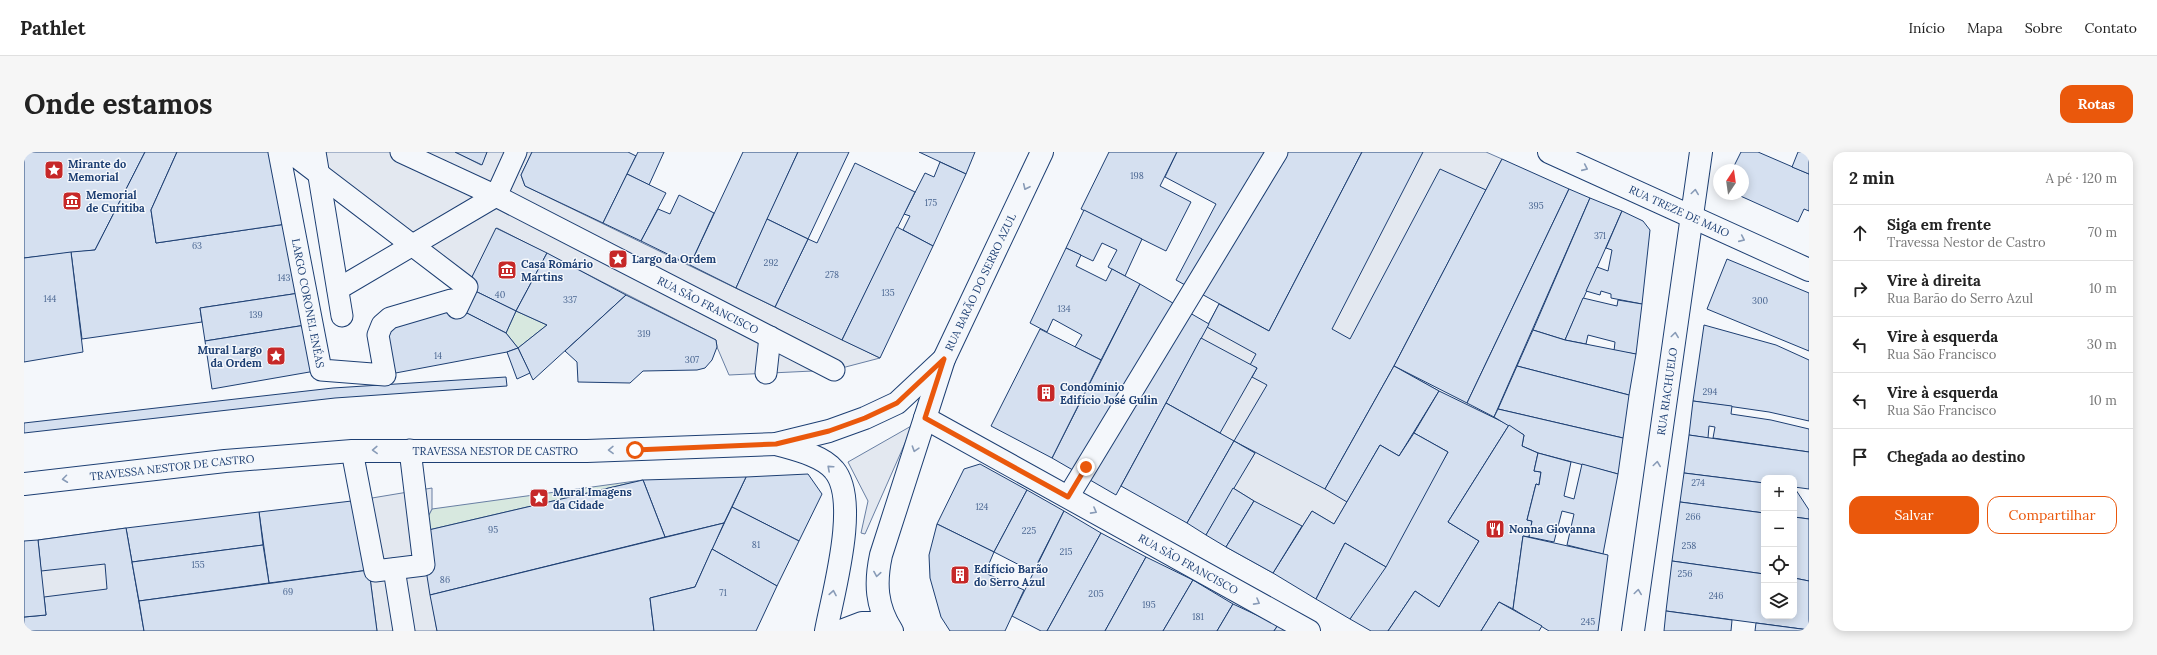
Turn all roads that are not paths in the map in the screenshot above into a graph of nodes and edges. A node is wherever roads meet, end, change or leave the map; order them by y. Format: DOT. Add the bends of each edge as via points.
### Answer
graph roads {
  1 [pos="279,152"];
  2 [pos="290,152"];
  3 [pos="315,152"];
  4 [pos="401,152"];
  5 [pos="516,152"];
  6 [pos="1042,152"];
  7 [pos="1277,152"];
  8 [pos="1549,152"];
  9 [pos="1701,152"];
  10 [pos="496,196"];
  11 [pos="1692,217"];
  12 [pos="1809,270"];
  13 [pos="338,289"];
  14 [pos="342,316"];
  15 [pos="770,338"];
  16 [pos="944,359"];
  17 [pos="834,370"];
  18 [pos="766,373"];
  19 [pos="925,418"];
  20 [pos="776,444"];
  21 [pos="410,450"];
  22 [pos="352,451"];
  23 [pos="24,484"];
  24 [pos="1068,497"];
  25 [pos="394,569"];
  26 [pos="889,627"];
  27 [pos="404,631"];
  28 [pos="826,631"];
  29 [pos="841,631"];
  30 [pos="1309,631"];
  31 [pos="1633,631"];
  1 -- 2 [label="street, LARGO CORONEL ENÉAS" via="321,370 385,375 378,335 382,325 390,318 451,300 457,308 468,287"];
  3 -- 13 [label="street"];
  4 -- 10 [label="street, RUA SÃO FRANCISCO"];
  5 -- 10 [label="street"];
  6 -- 16 [label="street, RUA BARÃO DO SERRO AZUL, one-way"];
  7 -- 24 [label="street"];
  8 -- 11 [label="street, RUA TREZE DE MAIO, one-way"];
  11 -- 9 [label="street, RUA RIACHUELO, one-way"];
  10 -- 13 [label="street"];
  10 -- 15 [label="street, RUA SÃO FRANCISCO"];
  11 -- 12 [label="street, RUA TREZE DE MAIO, one-way"];
  31 -- 11 [label="street, RUA RIACHUELO, one-way"];
  13 -- 14 [label="street"];
  15 -- 17 [label="street, RUA SÃO FRANCISCO"];
  15 -- 18 [label="street"];
  16 -- 19 [label="street, RUA BARÃO DO SERRO AZUL"];
  16 -- 20 [label="street, TRAVESSA NESTOR DE CASTRO" via="897,403 829,431"];
  19 -- 24 [label="street, RUA SÃO FRANCISCO"];
  19 -- 26 [label="street, RUA BARÃO DO SERRO AZUL, one-way" via="876,578 878,596"];
  20 -- 21 [label="street, TRAVESSA NESTOR DE CASTRO, one-way" via="594,450"];
  28 -- 20 [label="street, one-way" via="843,538 846,513 844,490 834,469 814,456"];
  21 -- 22 [label="street, TRAVESSA NESTOR DE CASTRO, one-way"];
  21 -- 25 [label="street" via="424,565"];
  22 -- 23 [label="street, TRAVESSA NESTOR DE CASTRO, one-way" via="225,461"];
  22 -- 25 [label="street" via="375,571"];
  24 -- 30 [label="street, RUA SÃO FRANCISCO, one-way"];
  25 -- 27 [label="street"];
  26 -- 29 [label="street" via="862,623"];
}
